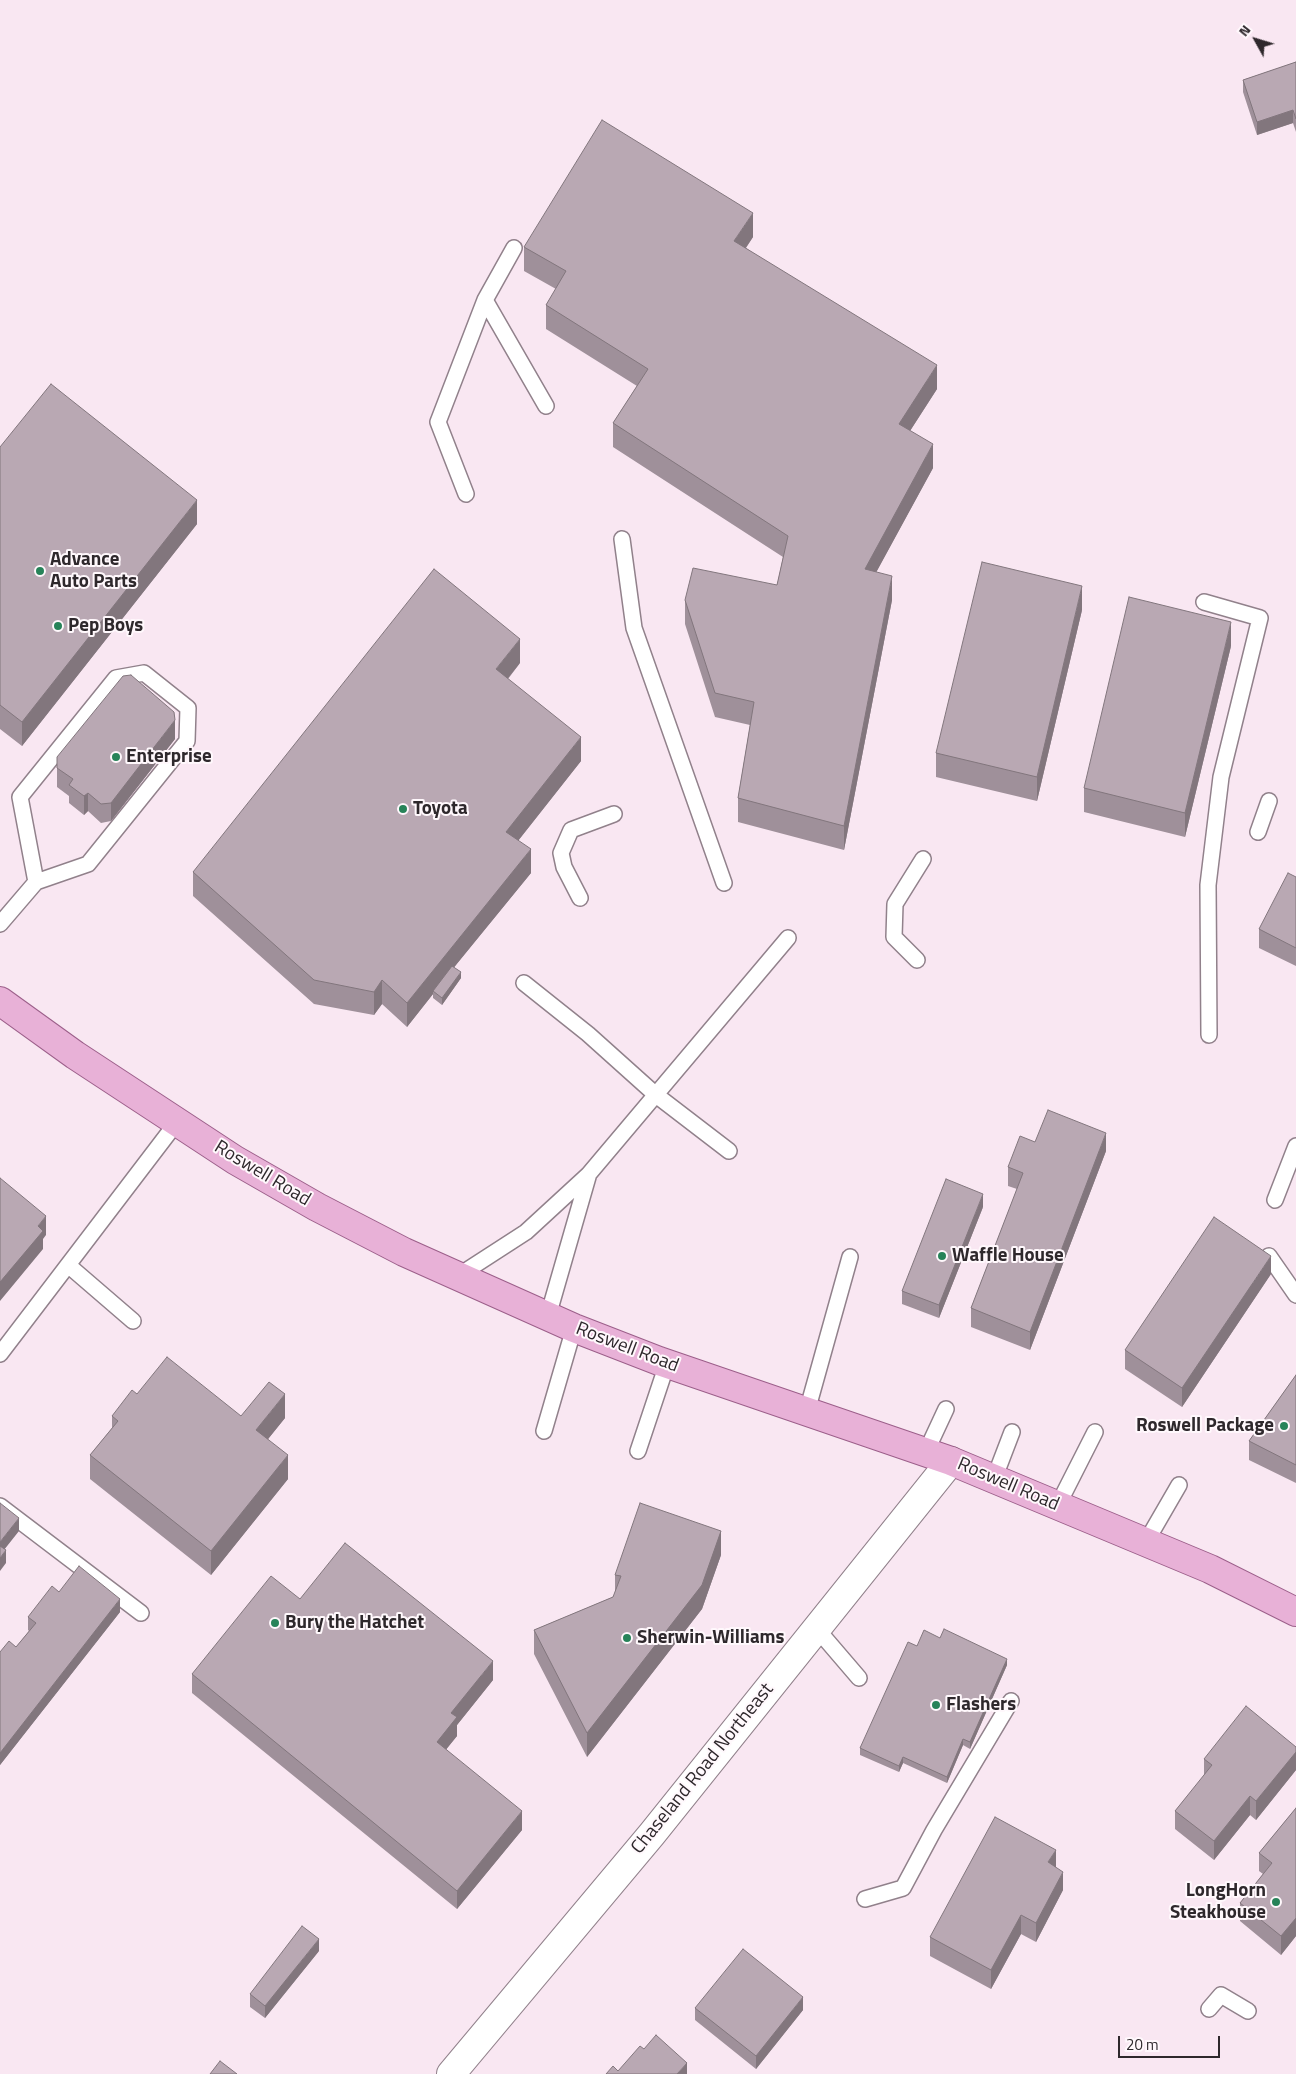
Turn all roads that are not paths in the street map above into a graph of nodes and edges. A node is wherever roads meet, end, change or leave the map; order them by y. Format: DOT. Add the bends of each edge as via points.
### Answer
graph roads {
  1 [pos="514,248"];
  2 [pos="485,300"];
  3 [pos="546,406"];
  4 [pos="466,494"];
  5 [pos="622,539"];
  6 [pos="1204,602"];
  7 [pos="1269,801"];
  8 [pos="614,814"];
  9 [pos="1258,832"];
  10 [pos="923,859"];
  11 [pos="36,882"];
  12 [pos="724,883"];
  13 [pos="580,898"];
  14 [pos="0,924"];
  15 [pos="788,938"];
  16 [pos="917,960"];
  17 [pos="524,982"];
  18 [pos="0,1000"];
  19 [pos="1209,1035"];
  20 [pos="656,1095"];
  21 [pos="177,1122"];
  22 [pos="1296,1146"];
  23 [pos="729,1151"];
  24 [pos="588,1175"];
  25 [pos="1275,1200"];
  26 [pos="1269,1256"];
  27 [pos="850,1257"];
  28 [pos="68,1265"];
  29 [pos="458,1276"];
  30 [pos="1296,1295"];
  31 [pos="548,1316"];
  32 [pos="133,1321"];
  33 [pos="574,1328"];
  34 [pos="0,1354"];
  35 [pos="667,1364"];
  36 [pos="946,1409"];
  37 [pos="807,1411"];
  38 [pos="544,1431"];
  39 [pos="1012,1432"];
  40 [pos="1095,1432"];
  41 [pos="638,1452"];
  42 [pos="926,1452"];
  43 [pos="951,1461"];
  44 [pos="994,1479"];
  45 [pos="1179,1485"];
  46 [pos="1058,1505"];
  47 [pos="0,1506"];
  48 [pos="1146,1542"];
  49 [pos="1296,1612"];
  50 [pos="141,1613"];
  51 [pos="816,1629"];
  52 [pos="859,1678"];
  53 [pos="1011,1701"];
  54 [pos="866,1899"];
  55 [pos="1209,2009"];
  56 [pos="1248,2011"];
  57 [pos="451,2074"];
  1 -- 2 [label="lane"];
  2 -- 3 [label="lane"];
  2 -- 4 [label="lane" via="438,422"];
  5 -- 12 [label="lane" via="634,628"];
  6 -- 19 [label="lane" via="1260,618 1220,777 1208,885"];
  7 -- 9 [label="lane"];
  8 -- 13 [label="lane" via="570,830 561,853 564,867"];
  10 -- 16 [label="lane" via="895,904 894,937"];
  11 -- 11 [label="lane" via="88,864 187,741 188,708 144,673 116,678 20,797"];
  11 -- 14 [label="lane"];
  15 -- 20 [label="lane"];
  17 -- 20 [label="lane"];
  18 -- 21 [label="main road, Roswell Road" via="75,1055"];
  20 -- 23 [label="lane"];
  20 -- 24 [label="lane"];
  21 -- 28 [label="lane"];
  21 -- 29 [label="main road, Roswell Road" via="317,1207"];
  22 -- 25 [label="lane"];
  24 -- 29 [label="lane" via="526,1232"];
  24 -- 31 [label="lane"];
  26 -- 30 [label="lane"];
  27 -- 37 [label="lane"];
  28 -- 32 [label="lane"];
  28 -- 34 [label="lane"];
  29 -- 31 [label="main road, Roswell Road"];
  31 -- 33 [label="main road, Roswell Road"];
  33 -- 35 [label="main road, Roswell Road"];
  33 -- 38 [label="lane"];
  35 -- 37 [label="main road, Roswell Road"];
  35 -- 41 [label="lane"];
  36 -- 42 [label="lane"];
  37 -- 42 [label="main road, Roswell Road"];
  39 -- 44 [label="lane"];
  40 -- 46 [label="lane"];
  42 -- 43 [label="main road, Roswell Road"];
  43 -- 44 [label="main road, Roswell Road"];
  43 -- 51 [label="street, Chaseland Road Northeast"];
  44 -- 46 [label="main road, Roswell Road"];
  45 -- 48 [label="lane"];
  46 -- 48 [label="main road, Roswell Road"];
  47 -- 50 [label="lane"];
  48 -- 49 [label="main road, Roswell Road" via="1210,1568"];
  51 -- 52 [label="lane"];
  51 -- 57 [label="street, Chaseland Road Northeast" via="652,1834"];
  53 -- 54 [label="lane" via="903,1888"];
  55 -- 56 [label="lane" via="1221,1995"];
}
